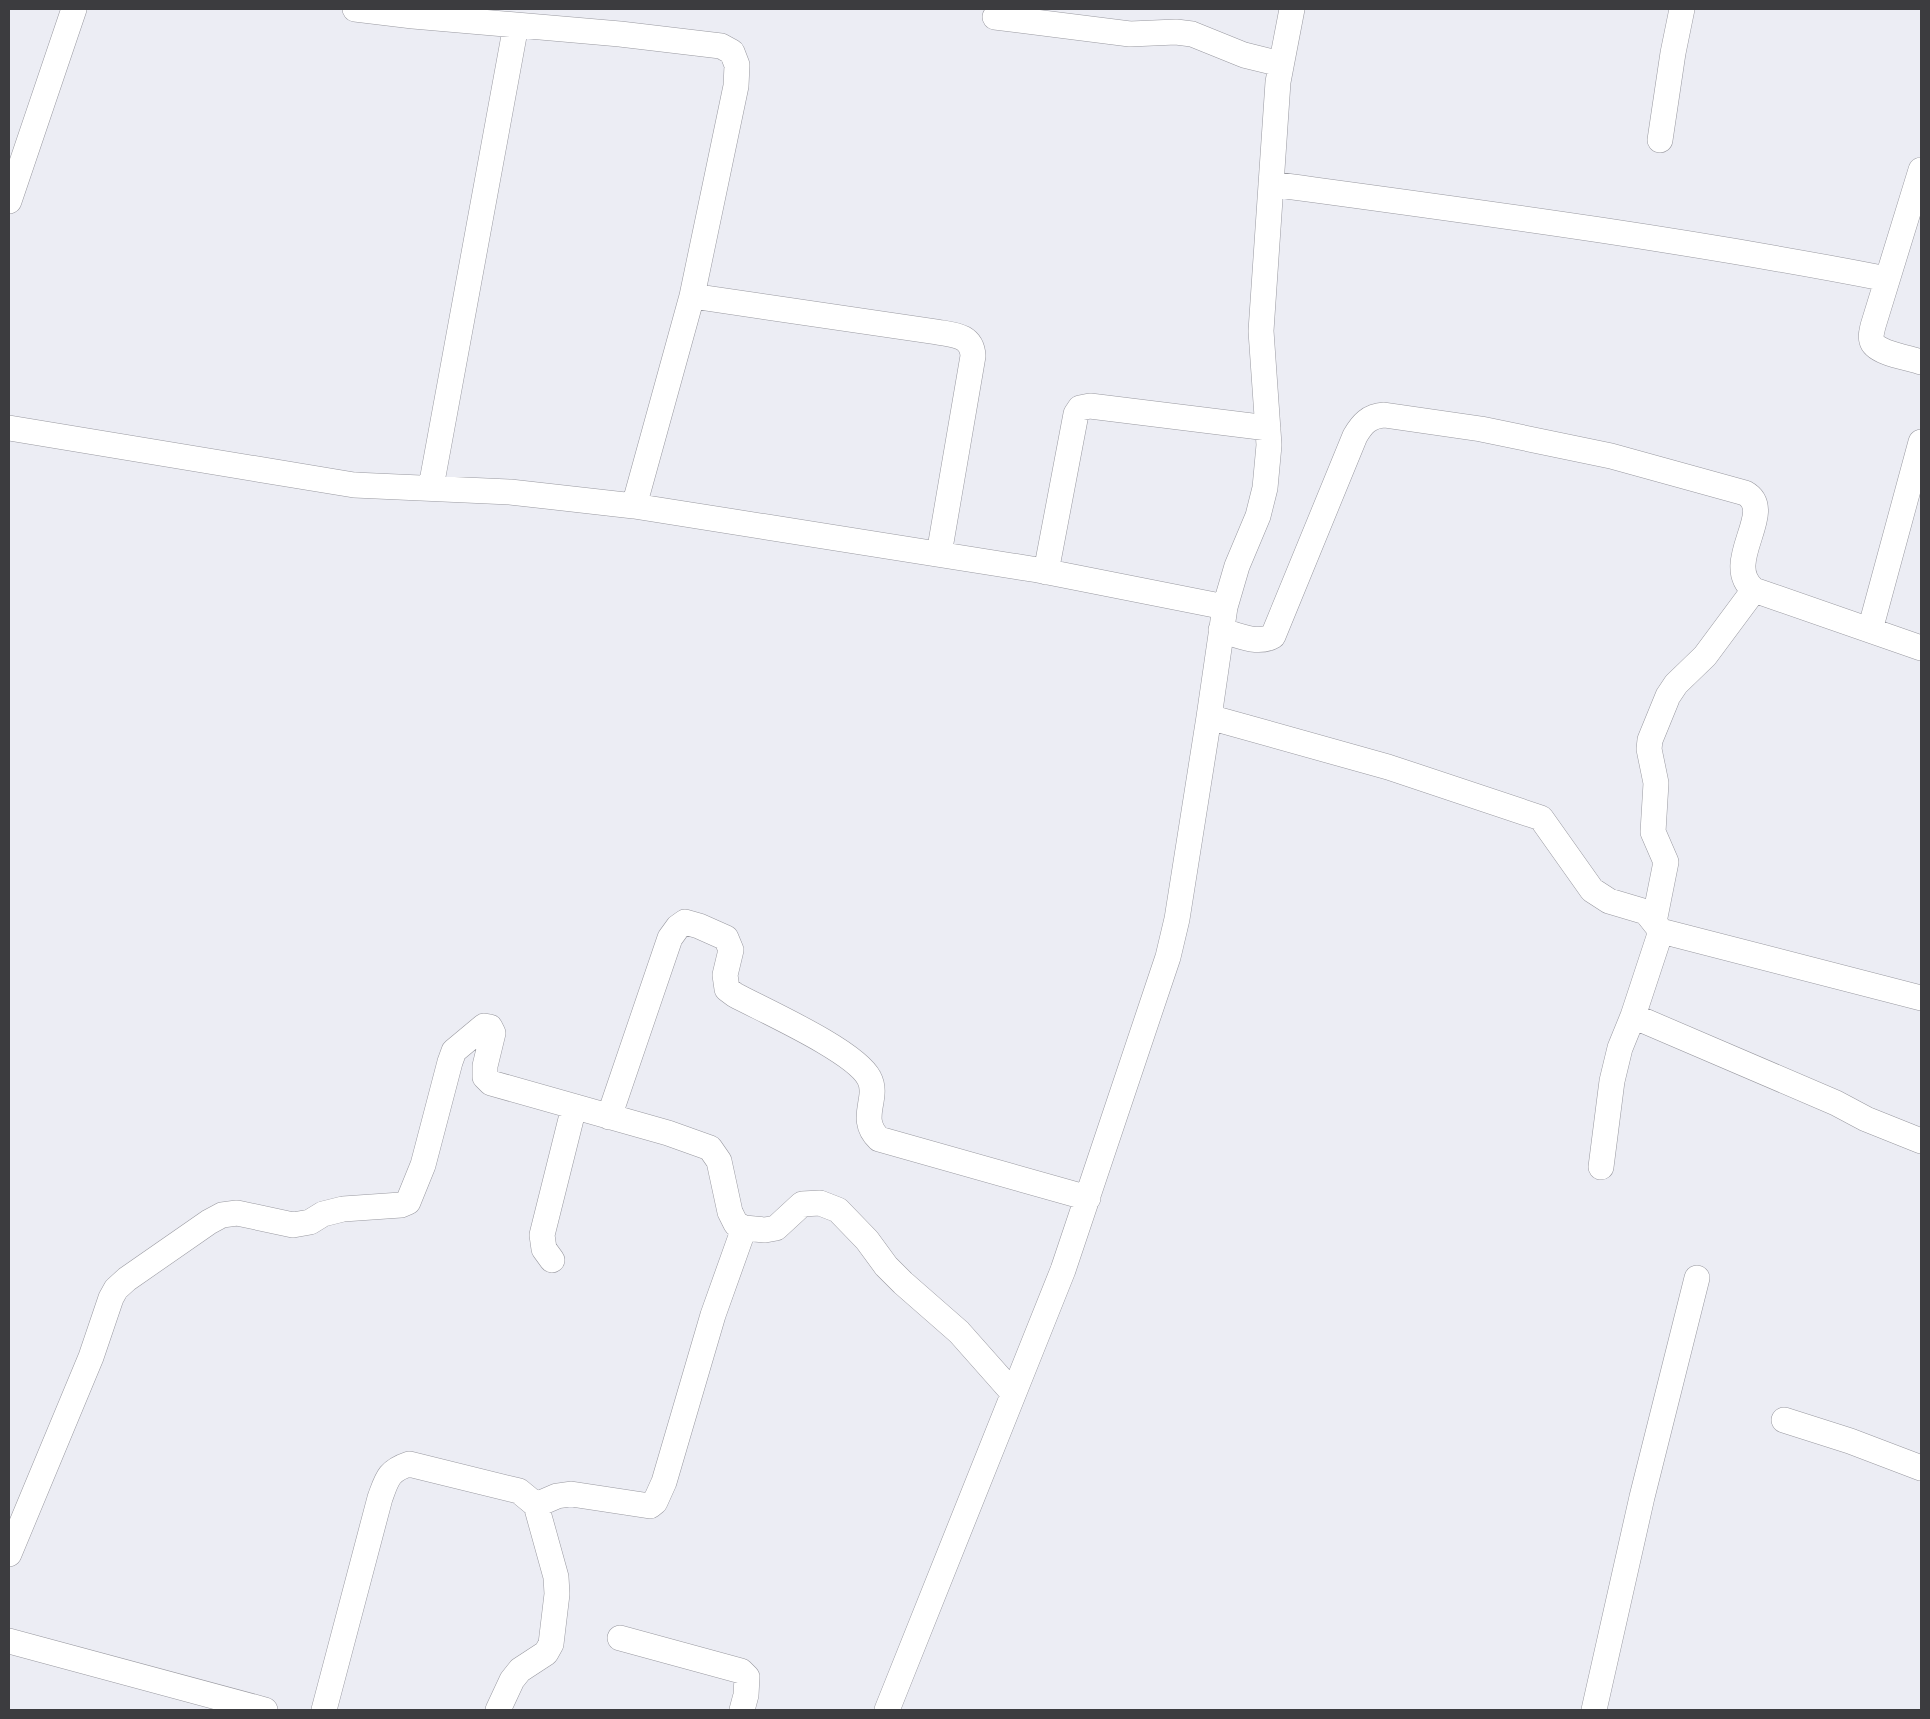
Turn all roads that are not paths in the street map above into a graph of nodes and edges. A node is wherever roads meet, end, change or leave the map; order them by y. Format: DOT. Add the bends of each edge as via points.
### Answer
graph roads {
  1 [pos="74,9"];
  2 [pos="355,9"];
  3 [pos="1292,9"];
  4 [pos="1682,9"];
  5 [pos="995,17"];
  6 [pos="1103,19"];
  7 [pos="516,25"];
  8 [pos="1281,64"];
  9 [pos="1660,140"];
  10 [pos="1921,170"];
  11 [pos="1271,184"];
  12 [pos="9,202"];
  13 [pos="1887,279"];
  14 [pos="692,296"];
  15 [pos="1921,362"];
  16 [pos="9,428"];
  17 [pos="1268,428"];
  18 [pos="1921,442"];
  19 [pos="431,487"];
  20 [pos="634,506"];
  21 [pos="938,554"];
  22 [pos="1046,572"];
  23 [pos="1754,590"];
  24 [pos="1223,619"];
  25 [pos="1870,630"];
  26 [pos="1921,648"];
  27 [pos="1209,717"];
  28 [pos="1658,926"];
  29 [pos="1921,998"];
  30 [pos="1633,1016"];
  31 [pos="574,1107"];
  32 [pos="609,1116"];
  33 [pos="1921,1141"];
  34 [pos="1601,1167"];
  35 [pos="1088,1198"];
  36 [pos="744,1228"];
  37 [pos="552,1260"];
  38 [pos="1697,1278"];
  39 [pos="1013,1393"];
  40 [pos="1784,1420"];
  41 [pos="1921,1468"];
  42 [pos="536,1505"];
  43 [pos="9,1554"];
  44 [pos="620,1638"];
  45 [pos="9,1641"];
  46 [pos="191,1700"];
  47 [pos="265,1710"];
  48 [pos="324,1710"];
  49 [pos="498,1710"];
  50 [pos="742,1710"];
  51 [pos="887,1710"];
  52 [pos="1594,1710"];
  1 -- 12 [label="street"];
  2 -- 7 [label="street"];
  3 -- 8 [label="street"];
  4 -- 9 [label="street"];
  5 -- 6 [label="street"];
  6 -- 8 [label="street" via="1130,34 1192,34 1244,55"];
  7 -- 14 [label="street" via="721,46 732,52 737,66 736,86"];
  7 -- 19 [label="street"];
  8 -- 11 [label="street"];
  10 -- 13 [label="street"];
  11 -- 13 [label="street" via="1656,238"];
  11 -- 17 [label="street" via="1261,330"];
  13 -- 15 [label="street" via="1871,341 1883,351"];
  14 -- 20 [label="street"];
  14 -- 21 [label="street" via="937,332 967,340 973,348 973,356"];
  16 -- 19 [label="street" via="354,485"];
  17 -- 22 [label="street" via="1090,406 1080,408 1076,414"];
  17 -- 24 [label="street" via="1270,445 1265,488 1258,516 1237,566"];
  18 -- 25 [label="street"];
  19 -- 20 [label="street"];
  20 -- 21 [label="street"];
  21 -- 22 [label="street"];
  22 -- 24 [label="street"];
  23 -- 24 [label="street" via="1747,584 1742,566 1756,505 1753,498 1745,494 1602,454 1482,429 1384,415 1362,423 1354,436 1273,636 1257,640"];
  23 -- 25 [label="street"];
  23 -- 28 [label="street" via="1705,656 1676,684 1650,740 1656,783 1653,832 1666,862"];
  24 -- 27 [label="street"];
  25 -- 26 [label="street"];
  27 -- 28 [label="street" via="1388,767 1540,818 1592,890 1609,901 1646,912"];
  27 -- 35 [label="street" via="1168,958"];
  28 -- 29 [label="street"];
  28 -- 30 [label="street"];
  30 -- 33 [label="street"];
  30 -- 34 [label="street" via="1620,1048 1612,1081"];
  31 -- 32 [label="street"];
  31 -- 37 [label="street" via="542,1235 544,1249"];
  31 -- 43 [label="street" via="491,1083 485,1077 485,1066 494,1033 490,1027 484,1026 454,1051 423,1165 408,1202 343,1209 294,1225 237,1214 222,1215 127,1279 111,1298 91,1357"];
  32 -- 35 [label="street" via="670,938 685,922 726,938 731,950 725,975 727,989 824,1042 860,1066 870,1078 869,1124 879,1139"];
  32 -- 36 [label="street" via="710,1148 719,1161 730,1212 736,1224"];
  35 -- 39 [label="street" via="1063,1270"];
  36 -- 39 [label="street" via="776,1228 802,1204 820,1202 838,1210 886,1266 959,1332"];
  36 -- 42 [label="street" via="655,1502 650,1506 571,1494"];
  38 -- 52 [label="street" via="1642,1496"];
  39 -- 51 [label="street"];
  40 -- 41 [label="street"];
  42 -- 48 [label="street" via="519,1491 409,1464 397,1468 387,1478 380,1498"];
  42 -- 49 [label="street" via="556,1577 551,1644 546,1653 520,1670"];
  44 -- 50 [label="street" via="741,1671 747,1677"];
  45 -- 46 [label="street"];
  46 -- 47 [label="street"];
}
